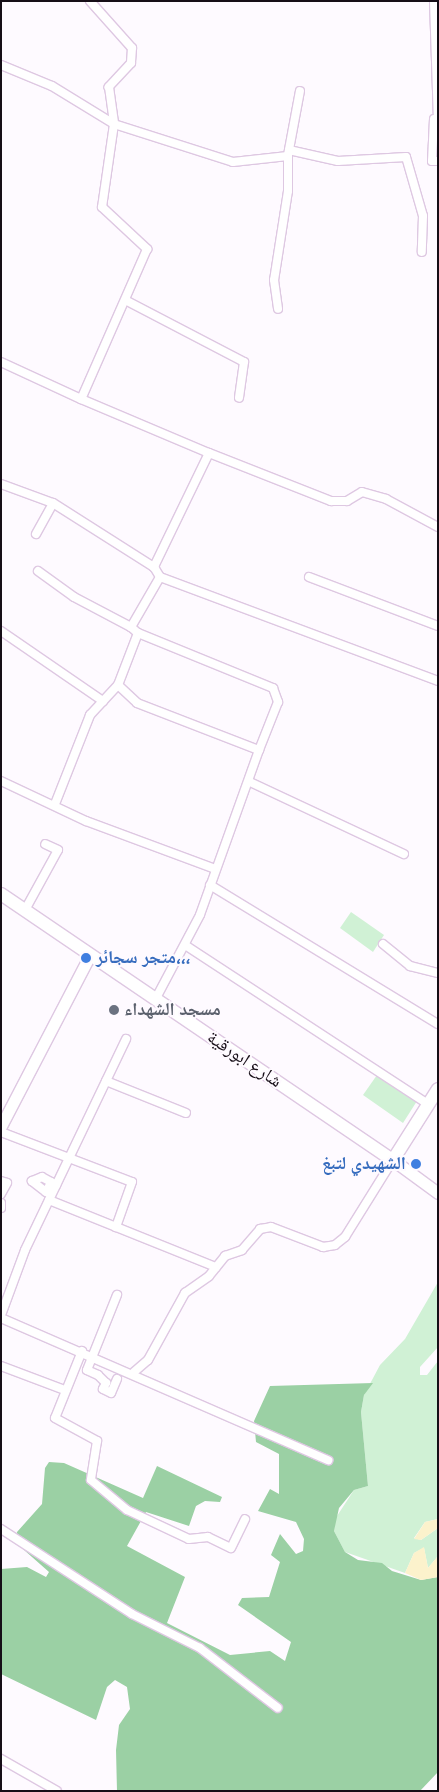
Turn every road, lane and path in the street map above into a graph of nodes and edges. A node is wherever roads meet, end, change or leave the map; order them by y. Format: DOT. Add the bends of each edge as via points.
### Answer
graph roads {
  1 [pos="90,1"];
  2 [pos="434,1"];
  3 [pos="436,47"];
  4 [pos="1,65"];
  5 [pos="300,91"];
  6 [pos="436,119"];
  7 [pos="114,124"];
  8 [pos="288,153"];
  9 [pos="438,161"];
  10 [pos="422,252"];
  11 [pos="127,301"];
  12 [pos="278,309"];
  13 [pos="1,362"];
  14 [pos="238,398"];
  15 [pos="81,399"];
  16 [pos="209,452"];
  17 [pos="1,484"];
  18 [pos="53,503"];
  19 [pos="438,527"];
  20 [pos="36,534"];
  21 [pos="154,567"];
  22 [pos="38,571"];
  23 [pos="309,577"];
  24 [pos="160,578"];
  25 [pos="438,626"];
  26 [pos="131,627"];
  27 [pos="1,631"];
  28 [pos="138,633"];
  29 [pos="438,682"];
  30 [pos="118,685"];
  31 [pos="103,700"];
  32 [pos="259,750"];
  33 [pos="1,782"];
  34 [pos="250,782"];
  35 [pos="55,804"];
  36 [pos="45,844"];
  37 [pos="404,854"];
  38 [pos="215,869"];
  39 [pos="210,886"];
  40 [pos="1,894"];
  41 [pos="25,910"];
  42 [pos="383,944"];
  43 [pos="184,945"];
  44 [pos="89,957"];
  45 [pos="438,973"];
  46 [pos="156,1000"];
  47 [pos="438,1024"];
  48 [pos="126,1039"];
  49 [pos="106,1081"];
  50 [pos="438,1089"];
  51 [pos="428,1104"];
  52 [pos="186,1113"];
  53 [pos="1,1126"];
  54 [pos="1,1132"];
  55 [pos="69,1159"];
  56 [pos="393,1160"];
  57 [pos="1,1181"];
  58 [pos="438,1193"];
  59 [pos="1,1195"];
  60 [pos="48,1200"];
  61 [pos="1,1202"];
  62 [pos="3,1209"];
  63 [pos="116,1227"];
  64 [pos="216,1267"];
  65 [pos="117,1295"];
  66 [pos="1,1316"];
  67 [pos="82,1351"];
  68 [pos="93,1355"];
  69 [pos="1,1366"];
  70 [pos="134,1372"];
  71 [pos="117,1379"];
  72 [pos="65,1390"];
  73 [pos="328,1460"];
  74 [pos="245,1519"];
  75 [pos="1,1529"];
  76 [pos="278,1708"];
  77 [pos="1,1759"];
  78 [pos="57,1791"];
  1 -- 7 [label="street" via="132,48 131,63 109,87"];
  2 -- 3 [label="street"];
  3 -- 6 [label="street"];
  4 -- 7 [label="street" via="52,86"];
  5 -- 8 [label="street"];
  6 -- 9 [label="street" via="432,161"];
  7 -- 8 [label="street" via="233,162"];
  7 -- 11 [label="street" via="102,207 147,249"];
  8 -- 10 [label="street" via="338,161 406,157 423,216"];
  8 -- 12 [label="street" via="288,191 274,287"];
  11 -- 14 [label="street" via="244,362"];
  11 -- 15 [label="street"];
  13 -- 15 [label="street"];
  15 -- 16 [label="street"];
  16 -- 19 [label="street" via="331,501 347,501 362,492 386,499"];
  16 -- 21 [label="street"];
  17 -- 18 [label="street"];
  18 -- 20 [label="street"];
  18 -- 21 [label="street"];
  21 -- 24 [label="street"];
  22 -- 26 [label="street" via="74,598"];
  23 -- 25 [label="street"];
  24 -- 26 [label="street"];
  24 -- 29 [label="street"];
  26 -- 28 [label="street"];
  27 -- 31 [label="street"];
  28 -- 30 [label="street"];
  28 -- 32 [label="street" via="273,688 278,702"];
  30 -- 31 [label="street"];
  30 -- 32 [label="street" via="137,703"];
  31 -- 35 [label="street" via="90,715"];
  32 -- 34 [label="street"];
  33 -- 35 [label="street"];
  34 -- 37 [label="street"];
  34 -- 38 [label="street"];
  35 -- 38 [label="street" via="86,821"];
  36 -- 41 [label="street" via="58,850"];
  38 -- 39 [label="street"];
  39 -- 43 [label="street"];
  39 -- 47 [label="street"];
  40 -- 41 [label="main road, شارع ابورقية"];
  41 -- 44 [label="main road, شارع ابورقية"];
  42 -- 45 [label="street" via="410,966"];
  43 -- 46 [label="street"];
  43 -- 51 [label="street"];
  44 -- 46 [label="main road, شارع ابورقية"];
  44 -- 53 [label="main road"];
  46 -- 56 [label="main road, شارع ابورقية"];
  48 -- 49 [label="street"];
  49 -- 52 [label="street"];
  49 -- 55 [label="street"];
  50 -- 51 [label="main road"];
  51 -- 56 [label="main road"];
  54 -- 55 [label="street"];
  55 -- 60 [label="street" via="53,1184"];
  55 -- 63 [label="street" via="132,1182"];
  56 -- 58 [label="main road, شارع ابورقية"];
  56 -- 64 [label="street" via="346,1236 335,1245 323,1246 272,1227 260,1229 247,1246 225,1256"];
  57 -- 59 [label="street" via="7,1183"];
  59 -- 61 [label="street"];
  60 -- 63 [label="street"];
  60 -- 66 [label="street"];
  61 -- 62 [label="street"];
  63 -- 64 [label="street"];
  64 -- 70 [label="street" via="185,1293 148,1360"];
  65 -- 68 [label="street"];
  66 -- 67 [label="street"];
  67 -- 68 [label="street"];
  67 -- 72 [label="street"];
  68 -- 70 [label="street"];
  68 -- 71 [label="street" via="87,1370 106,1383 103,1389 111,1393"];
  69 -- 72 [label="street"];
  70 -- 73 [label="street"];
  72 -- 74 [label="street" via="56,1418 97,1441 89,1477 127,1510 189,1539 208,1537 231,1548"];
  75 -- 76 [label="street" via="132,1614 200,1648"];
  77 -- 78 [label="street"];
}
